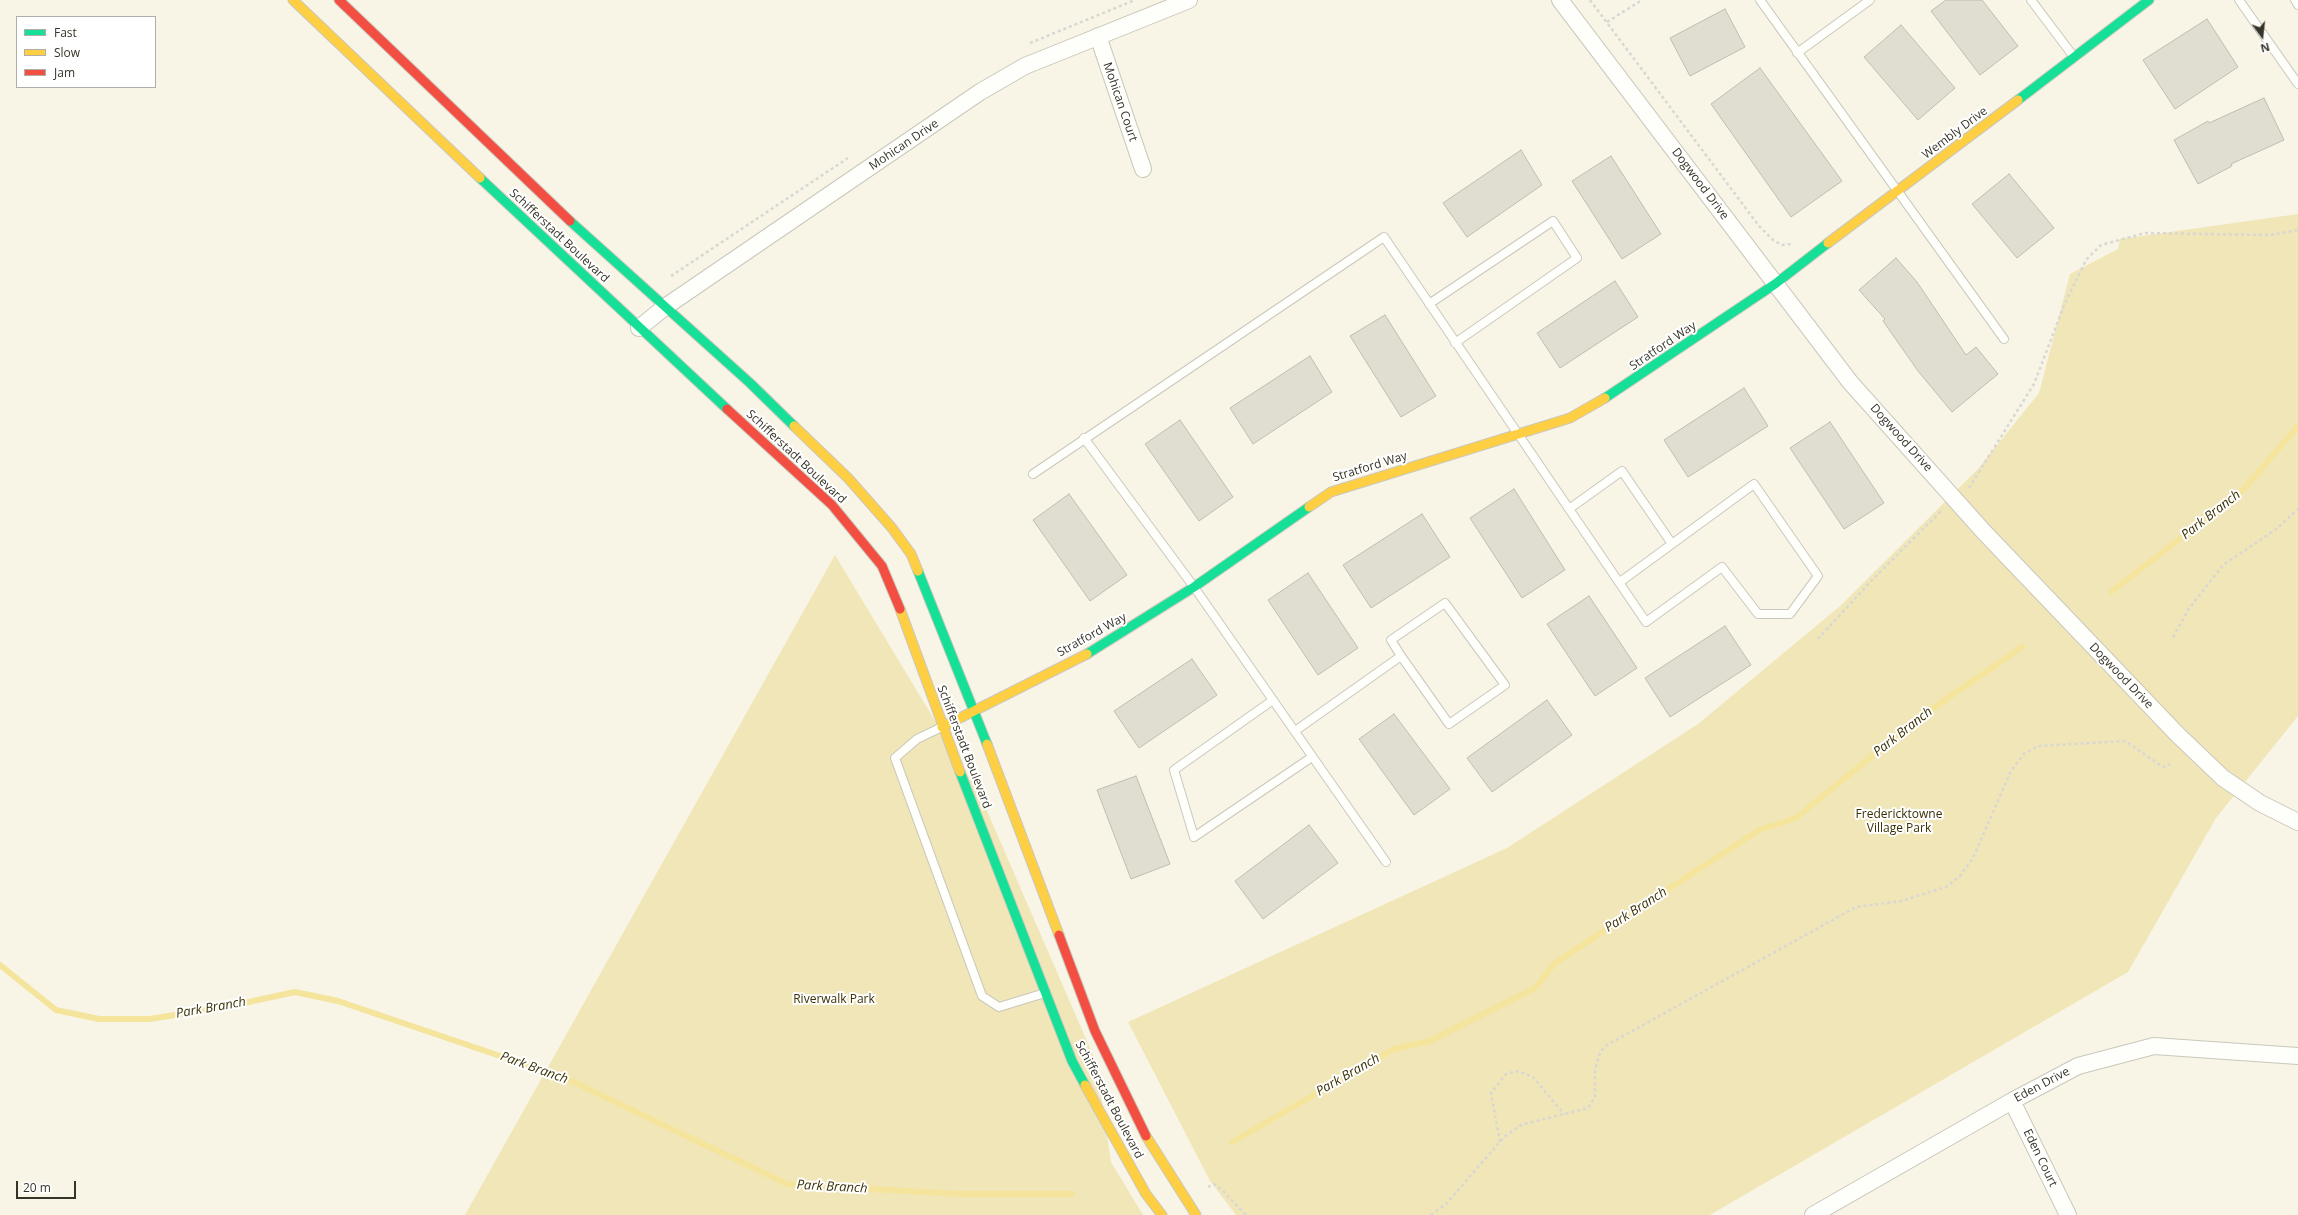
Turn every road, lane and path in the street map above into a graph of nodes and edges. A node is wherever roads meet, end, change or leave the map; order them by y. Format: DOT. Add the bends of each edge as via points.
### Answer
graph roads {
  1 [pos="293,0"];
  2 [pos="339,0"];
  3 [pos="1189,0"];
  4 [pos="1560,0"];
  5 [pos="1590,0"];
  6 [pos="1642,0"];
  7 [pos="1760,0"];
  8 [pos="1870,0"];
  9 [pos="2031,0"];
  10 [pos="2149,0"];
  11 [pos="2295,0"];
  12 [pos="2242,1"];
  13 [pos="2298,5"];
  14 [pos="1607,22"];
  15 [pos="1098,36"];
  16 [pos="1797,53"];
  17 [pos="2074,58"];
  18 [pos="2298,84"];
  19 [pos="1143,169"];
  20 [pos="1897,193"];
  21 [pos="2298,230"];
  22 [pos="1795,242"];
  23 [pos="1775,284"];
  24 [pos="1429,304"];
  25 [pos="666,308"];
  26 [pos="639,328"];
  27 [pos="2004,339"];
  28 [pos="1455,343"];
  29 [pos="1517,435"];
  30 [pos="1084,438"];
  31 [pos="1033,474"];
  32 [pos="1955,500"];
  33 [pos="1569,509"];
  34 [pos="2298,509"];
  35 [pos="1672,544"];
  36 [pos="1620,582"];
  37 [pos="1194,587"];
  38 [pos="2173,637"];
  39 [pos="1818,639"];
  40 [pos="1401,656"];
  41 [pos="1273,700"];
  42 [pos="974,710"];
  43 [pos="942,727"];
  44 [pos="1295,731"];
  45 [pos="1312,757"];
  46 [pos="2170,764"];
  47 [pos="2298,822"];
  48 [pos="1386,862"];
  49 [pos="1046,993"];
  50 [pos="2298,1056"];
  51 [pos="2012,1100"];
  52 [pos="1564,1114"];
  53 [pos="1500,1142"];
  54 [pos="1208,1187"];
  55 [pos="1162,1215"];
  56 [pos="1196,1215"];
  57 [pos="1246,1215"];
  58 [pos="1431,1215"];
  59 [pos="1813,1215"];
  60 [pos="2068,1215"];
  1 -- 26 [label="main road, Schifferstadt Boulevard"];
  2 -- 25 [label="main road, Schifferstadt Boulevard" via="570,221"];
  3 -- 15 [label="street, Mohican Drive"];
  4 -- 23 [label="street, Dogwood Drive"];
  5 -- 14 [label="path"];
  6 -- 14 [label="path"];
  7 -- 16 [label="lane"];
  8 -- 16 [label="lane"];
  9 -- 17 [label="lane"];
  10 -- 17 [label="main road, Wembly Drive"];
  11 -- 13 [label="lane"];
  12 -- 18 [label="lane"];
  14 -- 22 [label="path" via="1759,226 1782,245"];
  15 -- 19 [label="street, Mohican Court"];
  15 -- 25 [label="street, Mohican Drive" via="1025,66 980,92"];
  16 -- 20 [label="lane"];
  17 -- 20 [label="main road, Wembly Drive"];
  20 -- 23 [label="main road, Wembly Drive"];
  20 -- 27 [label="lane"];
  21 -- 32 [label="path" via="2271,235 2145,233 2101,245 2086,260 2064,303 2034,384 1973,484"];
  23 -- 29 [label="main road, Stratford Way" via="1618,391 1570,418"];
  23 -- 32 [label="street, Dogwood Drive" via="1850,382"];
  24 -- 28 [label="lane"];
  24 -- 28 [label="lane" via="1553,221 1577,258"];
  24 -- 30 [label="lane" via="1384,237"];
  25 -- 26 [label="street, Mohican Drive"];
  25 -- 42 [label="main road, Schifferstadt Boulevard" via="750,383 848,478 892,528 911,554"];
  26 -- 43 [label="main road, Schifferstadt Boulevard" via="832,505 882,566 901,611"];
  28 -- 29 [label="lane"];
  29 -- 33 [label="lane"];
  29 -- 37 [label="main road, Stratford Way" via="1331,492"];
  30 -- 31 [label="lane"];
  30 -- 37 [label="lane"];
  32 -- 39 [label="path" via="1930,520"];
  32 -- 47 [label="street, Dogwood Drive" via="2061,614 2223,778 2260,803"];
  33 -- 35 [label="lane" via="1622,471"];
  33 -- 36 [label="lane"];
  34 -- 38 [label="path" via="2275,530 2223,565 2188,610"];
  35 -- 36 [label="lane"];
  35 -- 36 [label="lane" via="1754,484 1818,576 1790,614 1758,614 1722,567 1646,622"];
  37 -- 41 [label="lane"];
  37 -- 42 [label="main road, Stratford Way" via="1100,647"];
  40 -- 40 [label="lane" via="1391,640 1445,603 1505,685 1449,724"];
  40 -- 44 [label="lane"];
  41 -- 44 [label="lane"];
  41 -- 45 [label="lane" via="1174,770 1194,837"];
  42 -- 43 [label="main road, Stratford Way"];
  42 -- 56 [label="main road, Schifferstadt Boulevard" via="1095,1031 1142,1131"];
  43 -- 49 [label="main road, Schifferstadt Boulevard"];
  43 -- 49 [label="lane" via="916,739 895,758 982,996 998,1007"];
  44 -- 45 [label="lane"];
  45 -- 48 [label="lane"];
  46 -- 52 [label="path" via="2163,767 2125,741 2038,746 2024,754 2012,771 1973,858 1960,876 1946,887 1901,900 1856,907 1606,1044 1600,1052 1595,1070 1595,1098 1588,1108"];
  49 -- 55 [label="main road, Schifferstadt Boulevard" via="1072,1061 1146,1194"];
  50 -- 51 [label="street, Eden Drive" via="2154,1046 2078,1066"];
  51 -- 59 [label="street, Eden Drive"];
  51 -- 60 [label="street, Eden Court"];
  52 -- 53 [label="path" via="1521,1125"];
  52 -- 53 [label="path" via="1533,1077 1518,1071 1506,1074 1491,1093"];
  53 -- 58 [label="path" via="1446,1204"];
  54 -- 57 [label="path" via="1214,1184"];
}
